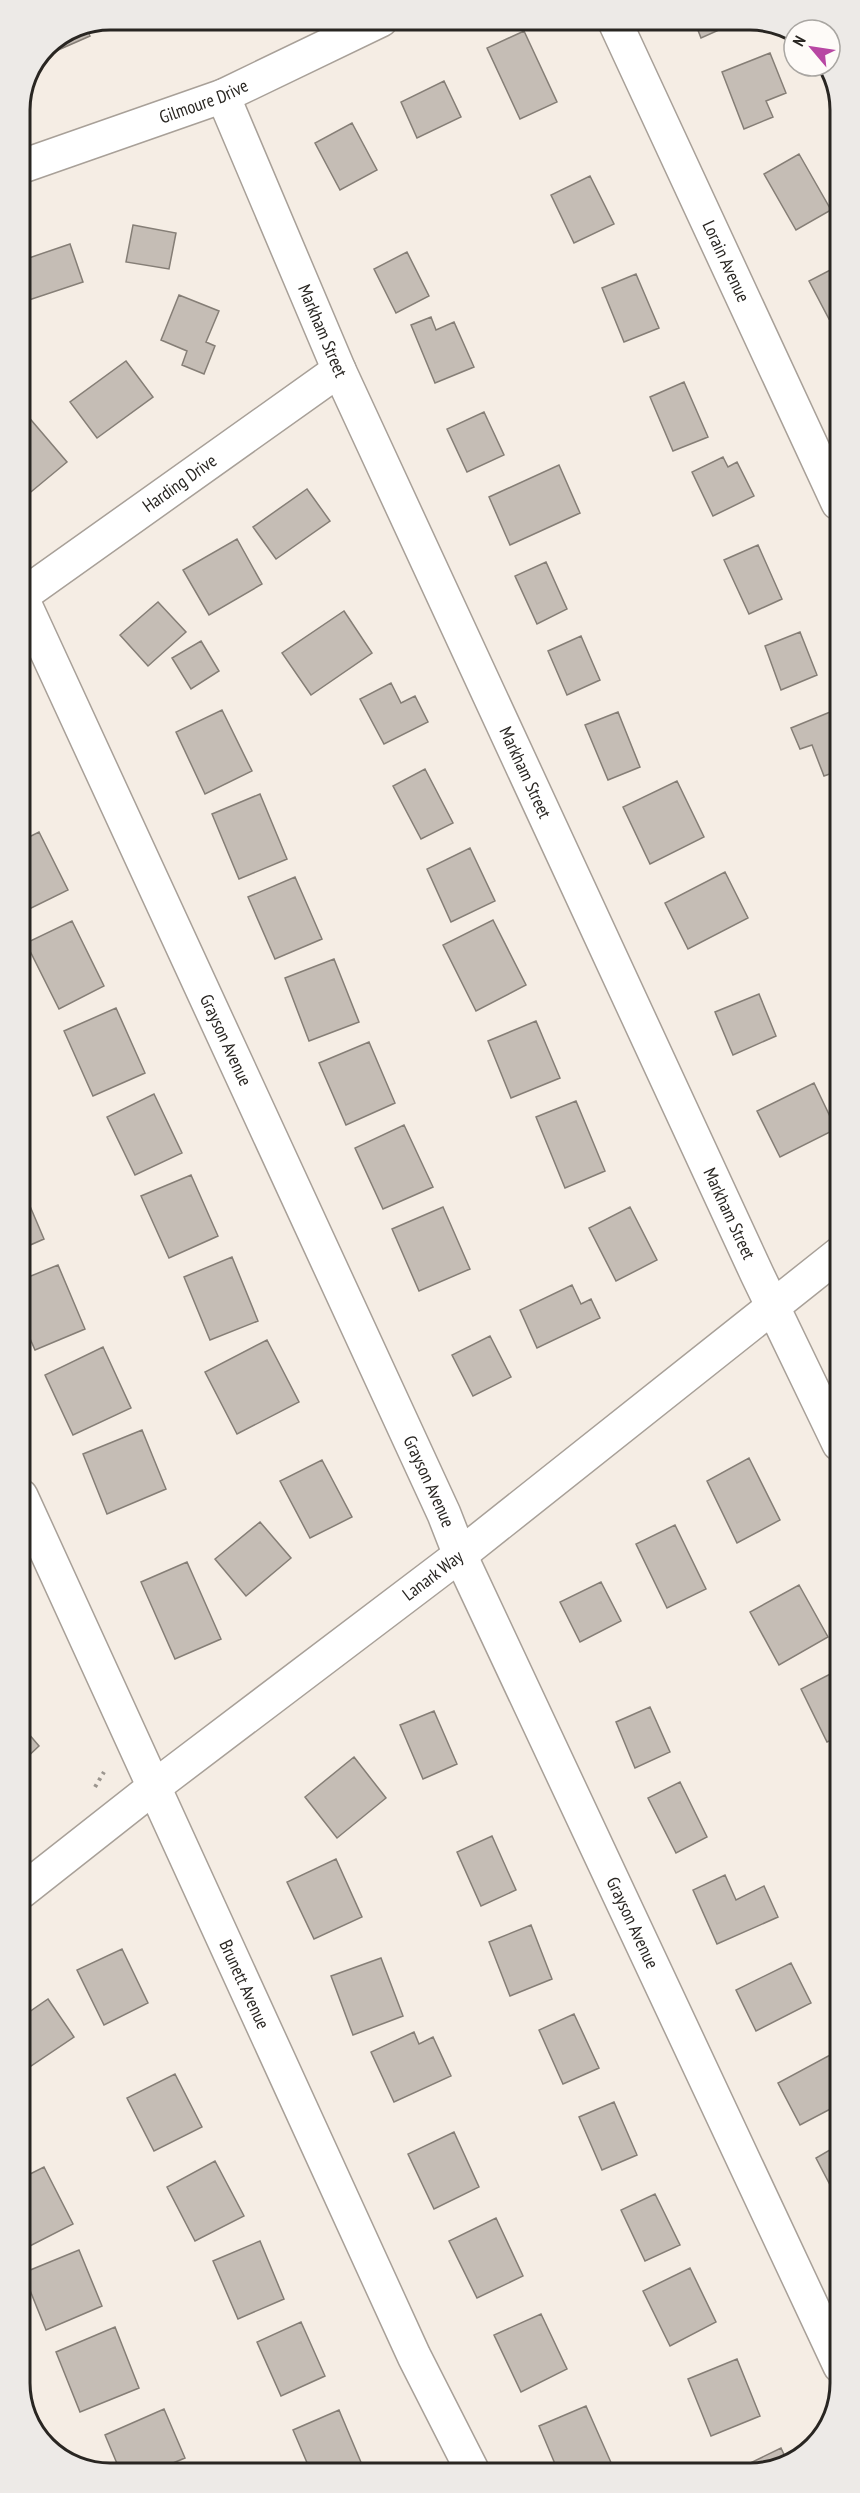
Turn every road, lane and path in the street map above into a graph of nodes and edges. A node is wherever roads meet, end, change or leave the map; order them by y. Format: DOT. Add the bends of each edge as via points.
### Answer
graph roads {
  1 [pos="360,30"];
  2 [pos="619,30"];
  3 [pos="223,96"];
  4 [pos="30,164"];
  5 [pos="339,370"];
  6 [pos="830,486"];
  7 [pos="30,591"];
  8 [pos="30,617"];
  9 [pos="830,1261"];
  10 [pos="774,1304"];
  11 [pos="830,1425"];
  12 [pos="30,1516"];
  13 [pos="460,1555"];
  14 [pos="154,1787"];
  15 [pos="30,1885"];
  16 [pos="830,2345"];
  17 [pos="468,2463"];
  1 -- 3 [label="street, Gilmoure Drive"];
  2 -- 6 [label="street, Lorain Avenue"];
  3 -- 4 [label="street, Gilmoure Drive"];
  3 -- 5 [label="street, Markham Street"];
  5 -- 7 [label="street, Harding Drive"];
  5 -- 10 [label="street, Markham Street"];
  8 -- 13 [label="street, Grayson Avenue"];
  9 -- 10 [label="street, Lanark Way"];
  10 -- 11 [label="street, Markham Street"];
  10 -- 13 [label="street, Lanark Way"];
  12 -- 14 [label="street, Brunett Avenue"];
  13 -- 14 [label="street, Lanark Way"];
  13 -- 16 [label="street, Grayson Avenue"];
  14 -- 15 [label="street, Lanark Way"];
  14 -- 17 [label="street, Brunett Avenue" via="414,2356"];
}
